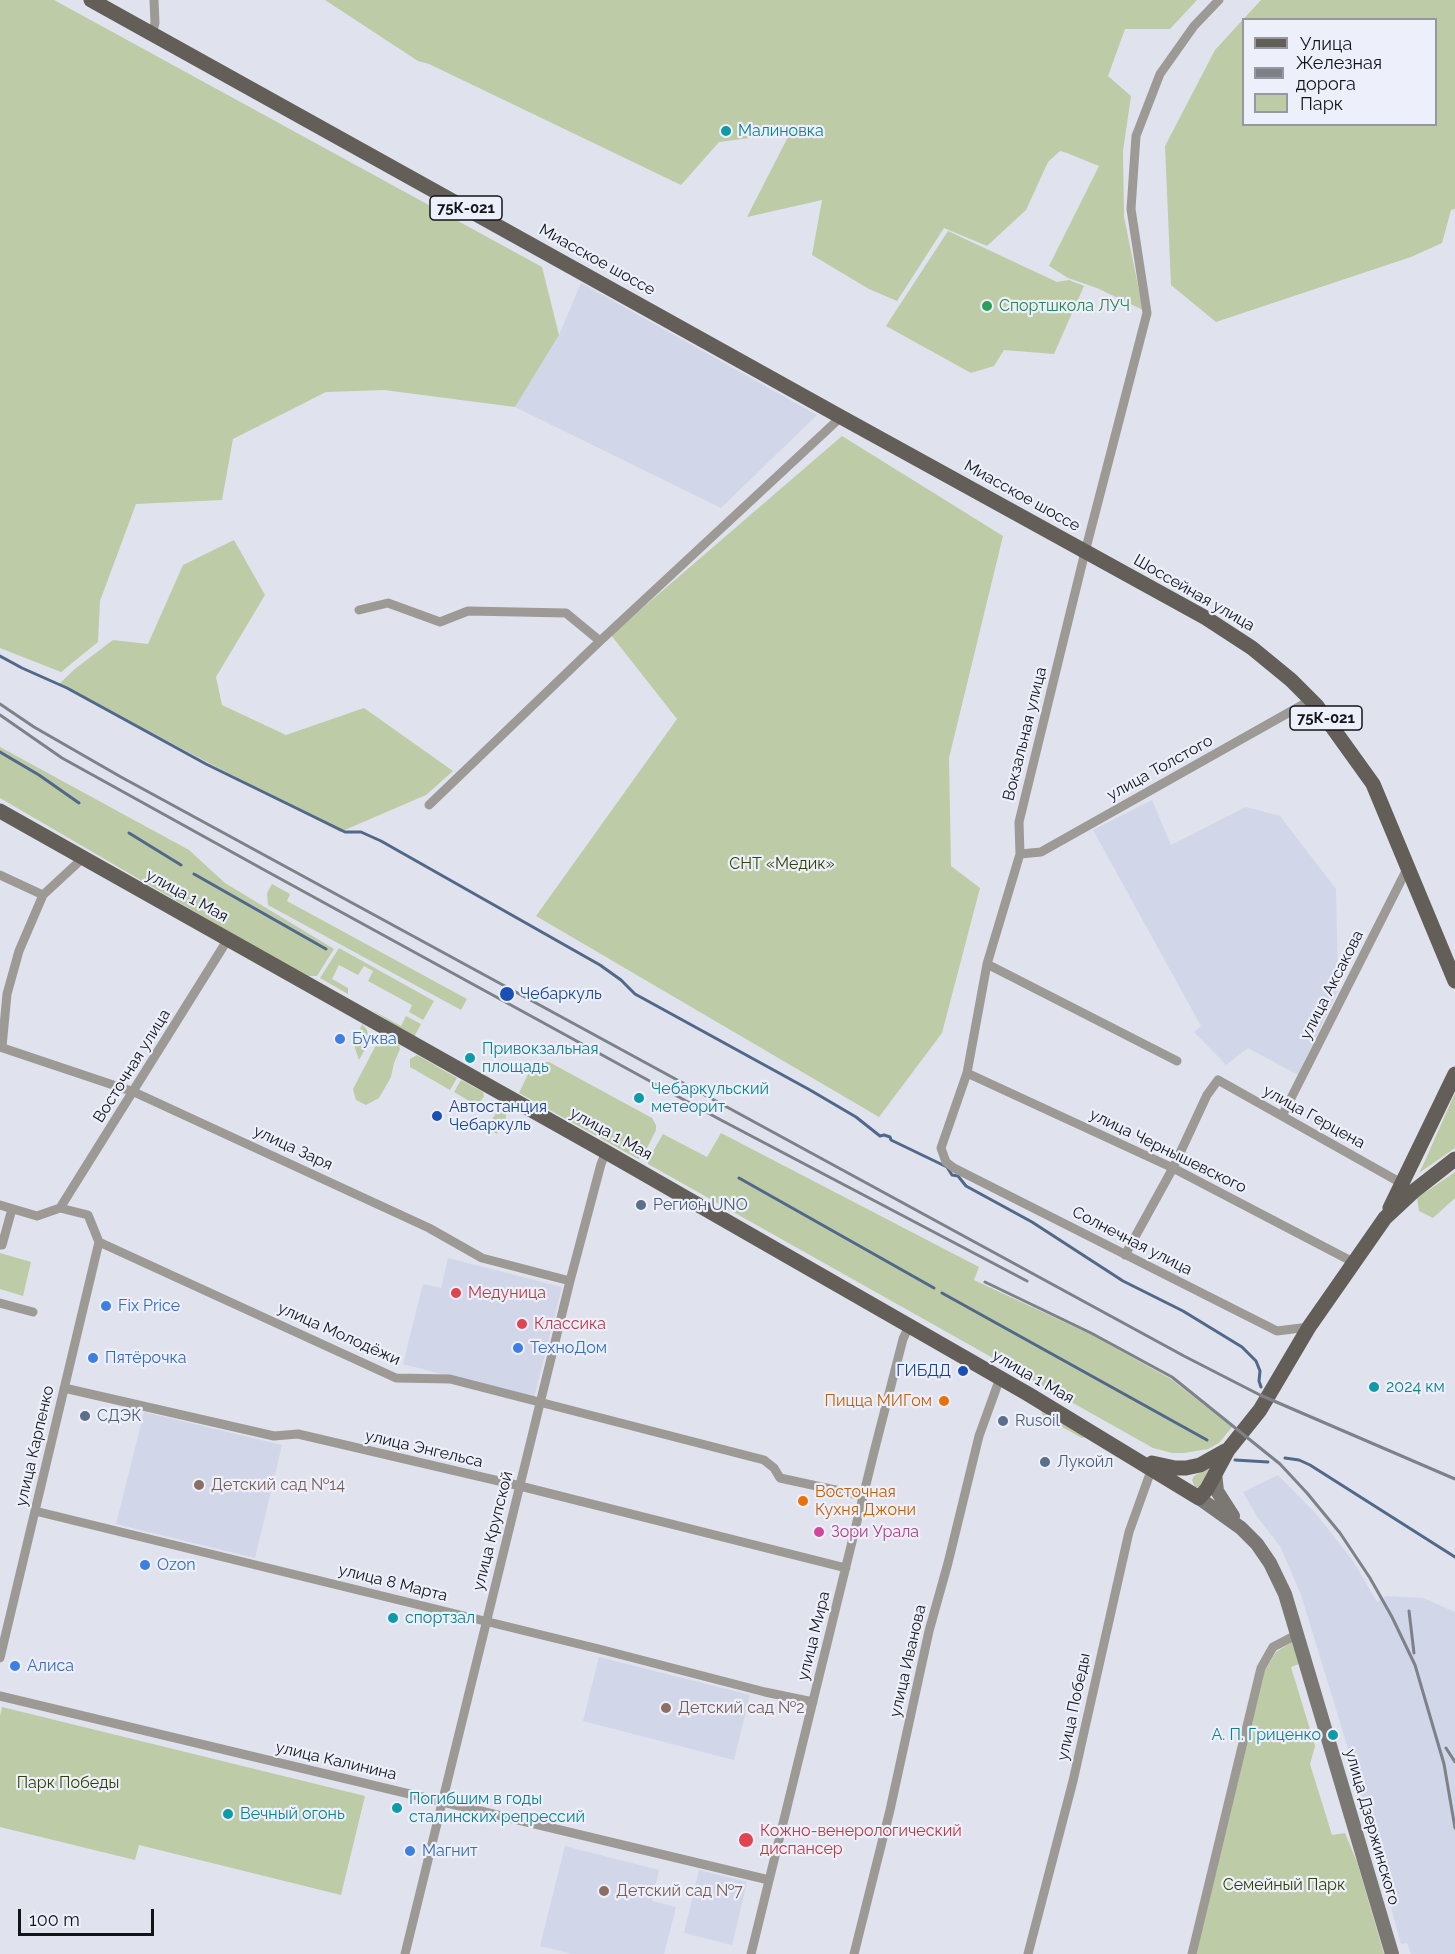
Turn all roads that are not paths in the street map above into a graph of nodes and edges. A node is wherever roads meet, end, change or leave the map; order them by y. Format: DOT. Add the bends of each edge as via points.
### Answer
graph roads {
  1 [pos="91,0"];
  2 [pos="154,0"];
  3 [pos="1219,0"];
  4 [pos="152,34"];
  5 [pos="841,417"];
  6 [pos="1086,552"];
  7 [pos="359,610"];
  8 [pos="600,641"];
  9 [pos="1311,700"];
  10 [pos="429,805"];
  11 [pos="0,811"];
  12 [pos="1020,854"];
  13 [pos="83,858"];
  14 [pos="1408,867"];
  15 [pos="0,875"];
  16 [pos="43,895"];
  17 [pos="228,939"];
  18 [pos="987,964"];
  19 [pos="1455,981"];
  20 [pos="1,1047"];
  21 [pos="1177,1061"];
  22 [pos="967,1073"];
  23 [pos="1455,1074"];
  24 [pos="134,1092"];
  25 [pos="1282,1116"];
  26 [pos="606,1152"];
  27 [pos="1455,1160"];
  28 [pos="946,1162"];
  29 [pos="1173,1168"];
  30 [pos="1402,1184"];
  31 [pos="0,1205"];
  32 [pos="60,1208"];
  33 [pos="12,1209"];
  34 [pos="1385,1218"];
  35 [pos="99,1242"];
  36 [pos="0,1245"];
  37 [pos="1125,1254"];
  38 [pos="1353,1262"];
  39 [pos="570,1281"];
  40 [pos="0,1304"];
  41 [pos="33,1312"];
  42 [pos="909,1326"];
  43 [pos="1309,1327"];
  44 [pos="1000,1378"];
  45 [pos="64,1388"];
  46 [pos="540,1402"];
  47 [pos="1228,1450"];
  48 [pos="1146,1464"];
  49 [pos="1200,1465"];
  50 [pos="1215,1473"];
  51 [pos="520,1486"];
  52 [pos="1185,1488"];
  53 [pos="863,1496"];
  54 [pos="1199,1497"];
  55 [pos="35,1510"];
  56 [pos="1241,1528"];
  57 [pos="846,1568"];
  58 [pos="486,1621"];
  59 [pos="1298,1634"];
  60 [pos="0,1658"];
  61 [pos="0,1696"];
  62 [pos="813,1702"];
  63 [pos="442,1802"];
  64 [pos="769,1880"];
  65 [pos="405,1954"];
  66 [pos="751,1954"];
  67 [pos="854,1954"];
  68 [pos="1028,1954"];
  69 [pos="1192,1954"];
  70 [pos="1392,1954"];
  1 -- 4 [label="main road, Миасское шоссе / 75К-021"];
  2 -- 4 [label="street"];
  3 -- 6 [label="street, Вокзальная улица" via="1194,26 1160,74 1136,136 1131,209 1147,313"];
  4 -- 5 [label="main road, Миасское шоссе / 75К-021"];
  5 -- 6 [label="main road, Миасское шоссе / 75К-021"];
  5 -- 8 [label="street"];
  6 -- 9 [label="main road, Шоссейная улица / 75К-021" via="1215,624 1251,648"];
  6 -- 12 [label="street, Вокзальная улица" via="1019,822"];
  7 -- 8 [label="street" via="388,603 440,622 468,611 566,613"];
  8 -- 10 [label="street"];
  9 -- 12 [label="street, улица Толстого" via="1041,852"];
  9 -- 14 [label="main road, Шоссейная улица / 75К-021" via="1373,784"];
  11 -- 13 [label="main road, улица 1 Мая"];
  12 -- 18 [label="street, Вокзальная улица"];
  13 -- 16 [label="street"];
  13 -- 17 [label="main road, улица 1 Мая"];
  14 -- 19 [label="main road, Шоссейная улица / 75К-021"];
  14 -- 25 [label="street, улица Аксакова"];
  15 -- 16 [label="street"];
  16 -- 20 [label="street" via="19,951 7,994"];
  17 -- 24 [label="street, Восточная улица"];
  17 -- 26 [label="main road, улица 1 Мая"];
  18 -- 21 [label="street"];
  18 -- 22 [label="street, Вокзальная улица"];
  20 -- 24 [label="street, улица Заря"];
  22 -- 28 [label="street, Вокзальная улица" via="941,1148"];
  22 -- 29 [label="street, улица Чернышевского"];
  23 -- 30 [label="main road"];
  24 -- 32 [label="street, Восточная улица"];
  24 -- 39 [label="street, улица Заря" via="418,1223 482,1258"];
  25 -- 29 [label="street, улица Герцена" via="1218,1080"];
  25 -- 30 [label="street, улица Герцена"];
  26 -- 39 [label="street, улица Крупской"];
  26 -- 42 [label="main road, улица 1 Мая"];
  27 -- 34 [label="main road"];
  28 -- 37 [label="street, Солнечная улица"];
  29 -- 37 [label="street"];
  29 -- 38 [label="street, улица Чернышевского"];
  30 -- 34 [label="main road"];
  31 -- 33 [label="street"];
  32 -- 33 [label="street" via="37,1216"];
  32 -- 35 [label="street" via="88,1215"];
  33 -- 36 [label="street"];
  34 -- 38 [label="main road"];
  35 -- 45 [label="street, улица Карпенко"];
  35 -- 46 [label="street, улица Молодёжи" via="396,1378 450,1379"];
  37 -- 43 [label="street, Солнечная улица" via="1277,1331"];
  38 -- 43 [label="main road"];
  39 -- 46 [label="street, улица Крупской"];
  40 -- 41 [label="street"];
  42 -- 44 [label="main road, улица 1 Мая"];
  42 -- 53 [label="street, улица Мира"];
  43 -- 47 [label="main road" via="1260,1410"];
  44 -- 48 [label="main road, улица 1 Мая"];
  44 -- 67 [label="street, улица Иванова" via="979,1436 929,1631"];
  45 -- 51 [label="street, улица Энгельса" via="274,1436 298,1434"];
  45 -- 55 [label="street, улица Карпенко"];
  46 -- 51 [label="street, улица Крупской"];
  46 -- 53 [label="street, улица Молодёжи" via="764,1460 780,1478"];
  47 -- 49 [label="main road"];
  47 -- 50 [label="main road"];
  48 -- 49 [label="main road" via="1175,1468"];
  48 -- 52 [label="main road, улица 1 Мая"];
  48 -- 68 [label="street, улица Победы" via="1073,1781"];
  49 -- 52 [label="main road"];
  50 -- 54 [label="main road"];
  50 -- 56 [label="main road" via="1217,1491"];
  51 -- 57 [label="street, улица Энгельса"];
  51 -- 58 [label="street, улица Крупской"];
  52 -- 54 [label="main road, улица 1 Мая"];
  53 -- 57 [label="street, улица Мира"];
  54 -- 56 [label="main road, улица Дзержинского"];
  55 -- 58 [label="street, улица 8 Марта"];
  55 -- 60 [label="street, улица Карпенко"];
  56 -- 59 [label="main road, улица Дзержинского" via="1270,1563"];
  57 -- 62 [label="street, улица Мира"];
  58 -- 62 [label="street, улица 8 Марта"];
  58 -- 63 [label="street, улица Крупской"];
  59 -- 69 [label="street" via="1273,1647 1261,1668"];
  59 -- 70 [label="main road, улица Дзержинского"];
  61 -- 63 [label="street, улица Калинина"];
  62 -- 64 [label="street, улица Мира"];
  63 -- 64 [label="street, улица Калинина"];
  63 -- 65 [label="street, улица Крупской"];
  64 -- 66 [label="street, улица Мира"];
}
